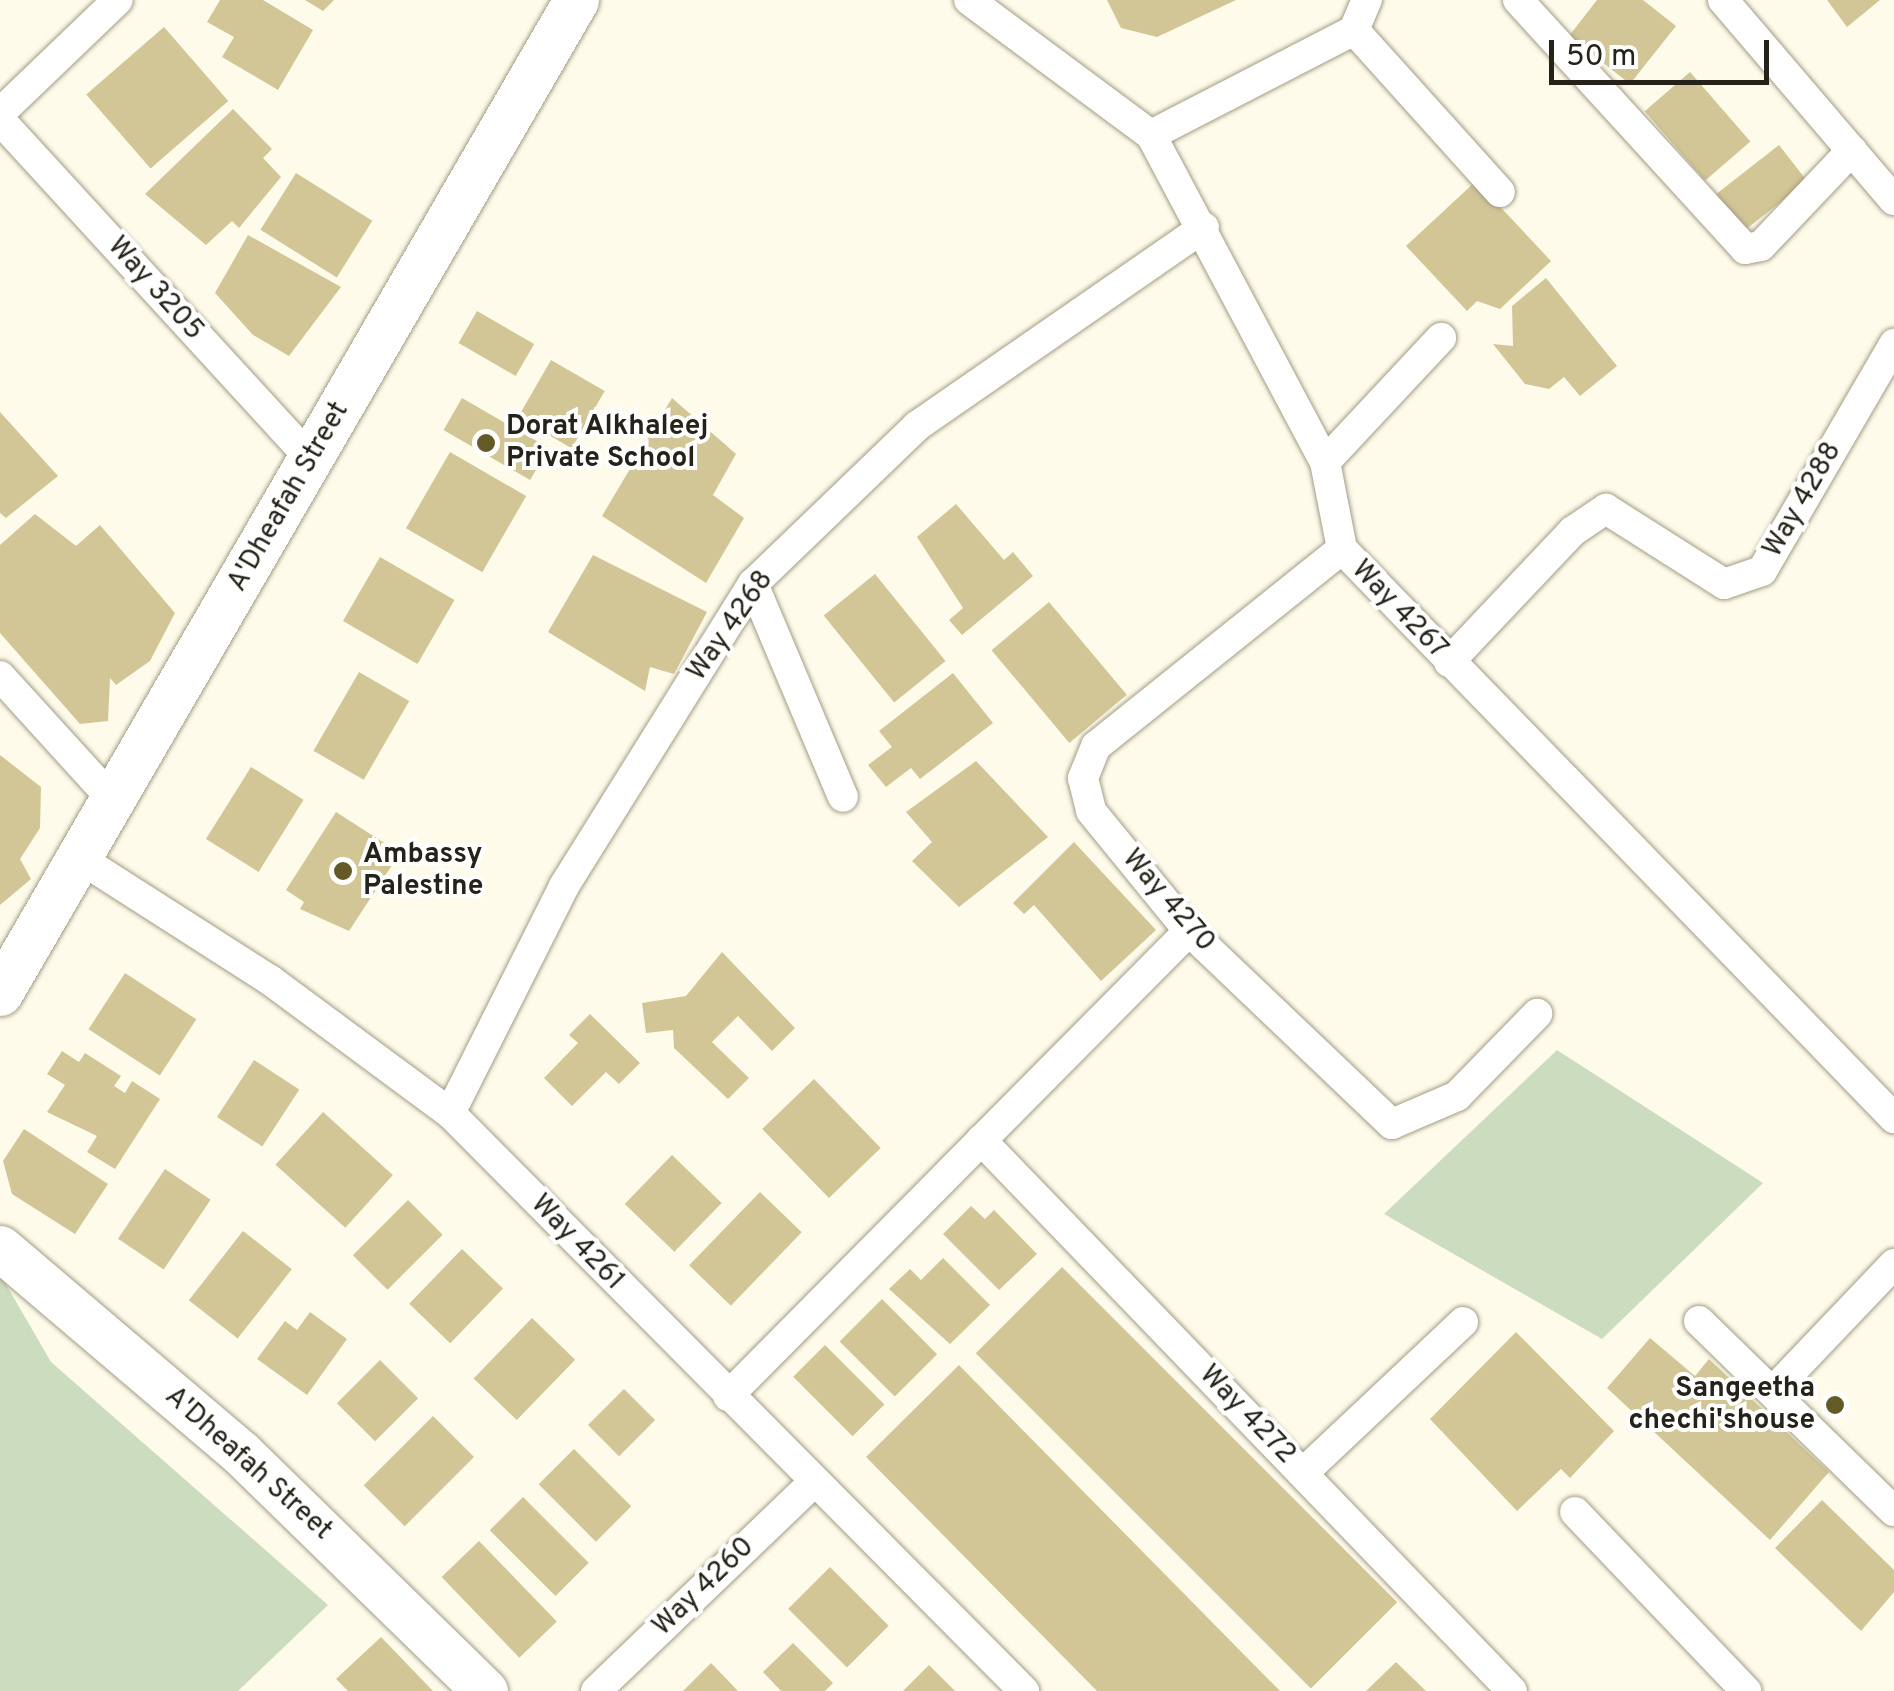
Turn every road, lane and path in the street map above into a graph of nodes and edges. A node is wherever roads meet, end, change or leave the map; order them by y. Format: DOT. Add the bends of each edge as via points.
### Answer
graph roads {
  1 [pos="118,0"];
  2 [pos="576,0"];
  3 [pos="970,0"];
  4 [pos="1367,0"];
  5 [pos="1518,0"];
  6 [pos="1723,0"];
  7 [pos="1354,30"];
  8 [pos="0,116"];
  9 [pos="1152,135"];
  10 [pos="1852,150"];
  11 [pos="1500,192"];
  12 [pos="1894,200"];
  13 [pos="1204,227"];
  14 [pos="1442,338"];
  15 [pos="1894,344"];
  16 [pos="310,459"];
  17 [pos="1325,462"];
  18 [pos="1342,550"];
  19 [pos="753,584"];
  20 [pos="1449,662"];
  21 [pos="0,676"];
  22 [pos="843,798"];
  23 [pos="114,800"];
  24 [pos="79,858"];
  25 [pos="1189,930"];
  26 [pos="0,993"];
  27 [pos="1537,1014"];
  28 [pos="450,1113"];
  29 [pos="1894,1118"];
  30 [pos="982,1140"];
  31 [pos="0,1248"];
  32 [pos="1894,1264"];
  33 [pos="1699,1320"];
  34 [pos="1462,1322"];
  35 [pos="1774,1390"];
  36 [pos="728,1396"];
  37 [pos="1303,1473"];
  38 [pos="813,1483"];
  39 [pos="1894,1511"];
  40 [pos="1574,1512"];
  41 [pos="486,1691"];
  42 [pos="596,1691"];
  43 [pos="1024,1691"];
  44 [pos="1512,1691"];
  45 [pos="1746,1691"];
  1 -- 8 [label="street"];
  2 -- 16 [label="street, A'Dheafah Street"];
  3 -- 9 [label="street, Way 4267"];
  4 -- 7 [label="street"];
  5 -- 10 [label="street" via="1745,248 1761,246"];
  6 -- 10 [label="street"];
  7 -- 9 [label="street"];
  7 -- 11 [label="street"];
  8 -- 16 [label="street, Way 3205"];
  9 -- 13 [label="street, Way 4267"];
  10 -- 12 [label="street"];
  13 -- 17 [label="street, Way 4267"];
  13 -- 19 [label="street, Way 4268" via="917,426"];
  14 -- 17 [label="street"];
  15 -- 20 [label="street, Way 4288" via="1762,571 1724,584 1606,509 1573,531"];
  16 -- 23 [label="street, A'Dheafah Street"];
  17 -- 18 [label="street, Way 4267"];
  18 -- 20 [label="street, Way 4267"];
  18 -- 25 [label="street, Way 4270" via="1096,746 1084,778 1090,811"];
  19 -- 22 [label="street"];
  19 -- 28 [label="street, Way 4268" via="564,886"];
  20 -- 29 [label="street, Way 4267"];
  21 -- 23 [label="street"];
  23 -- 24 [label="street, A'Dheafah Street"];
  24 -- 26 [label="street, A'Dheafah Street"];
  24 -- 28 [label="street, Way 4261" via="270,980"];
  25 -- 27 [label="street, Way 4270" via="1392,1124 1457,1096"];
  25 -- 30 [label="street"];
  28 -- 36 [label="street, Way 4261"];
  30 -- 36 [label="street"];
  30 -- 37 [label="street, Way 4272"];
  31 -- 41 [label="street, A'Dheafah Street" via="241,1453"];
  32 -- 35 [label="street"];
  33 -- 35 [label="street"];
  34 -- 37 [label="street"];
  35 -- 39 [label="street"];
  36 -- 38 [label="street, Way 4261"];
  37 -- 44 [label="street, Way 4272"];
  38 -- 42 [label="street, Way 4260"];
  38 -- 43 [label="street, Way 4261"];
  40 -- 45 [label="street"];
}
